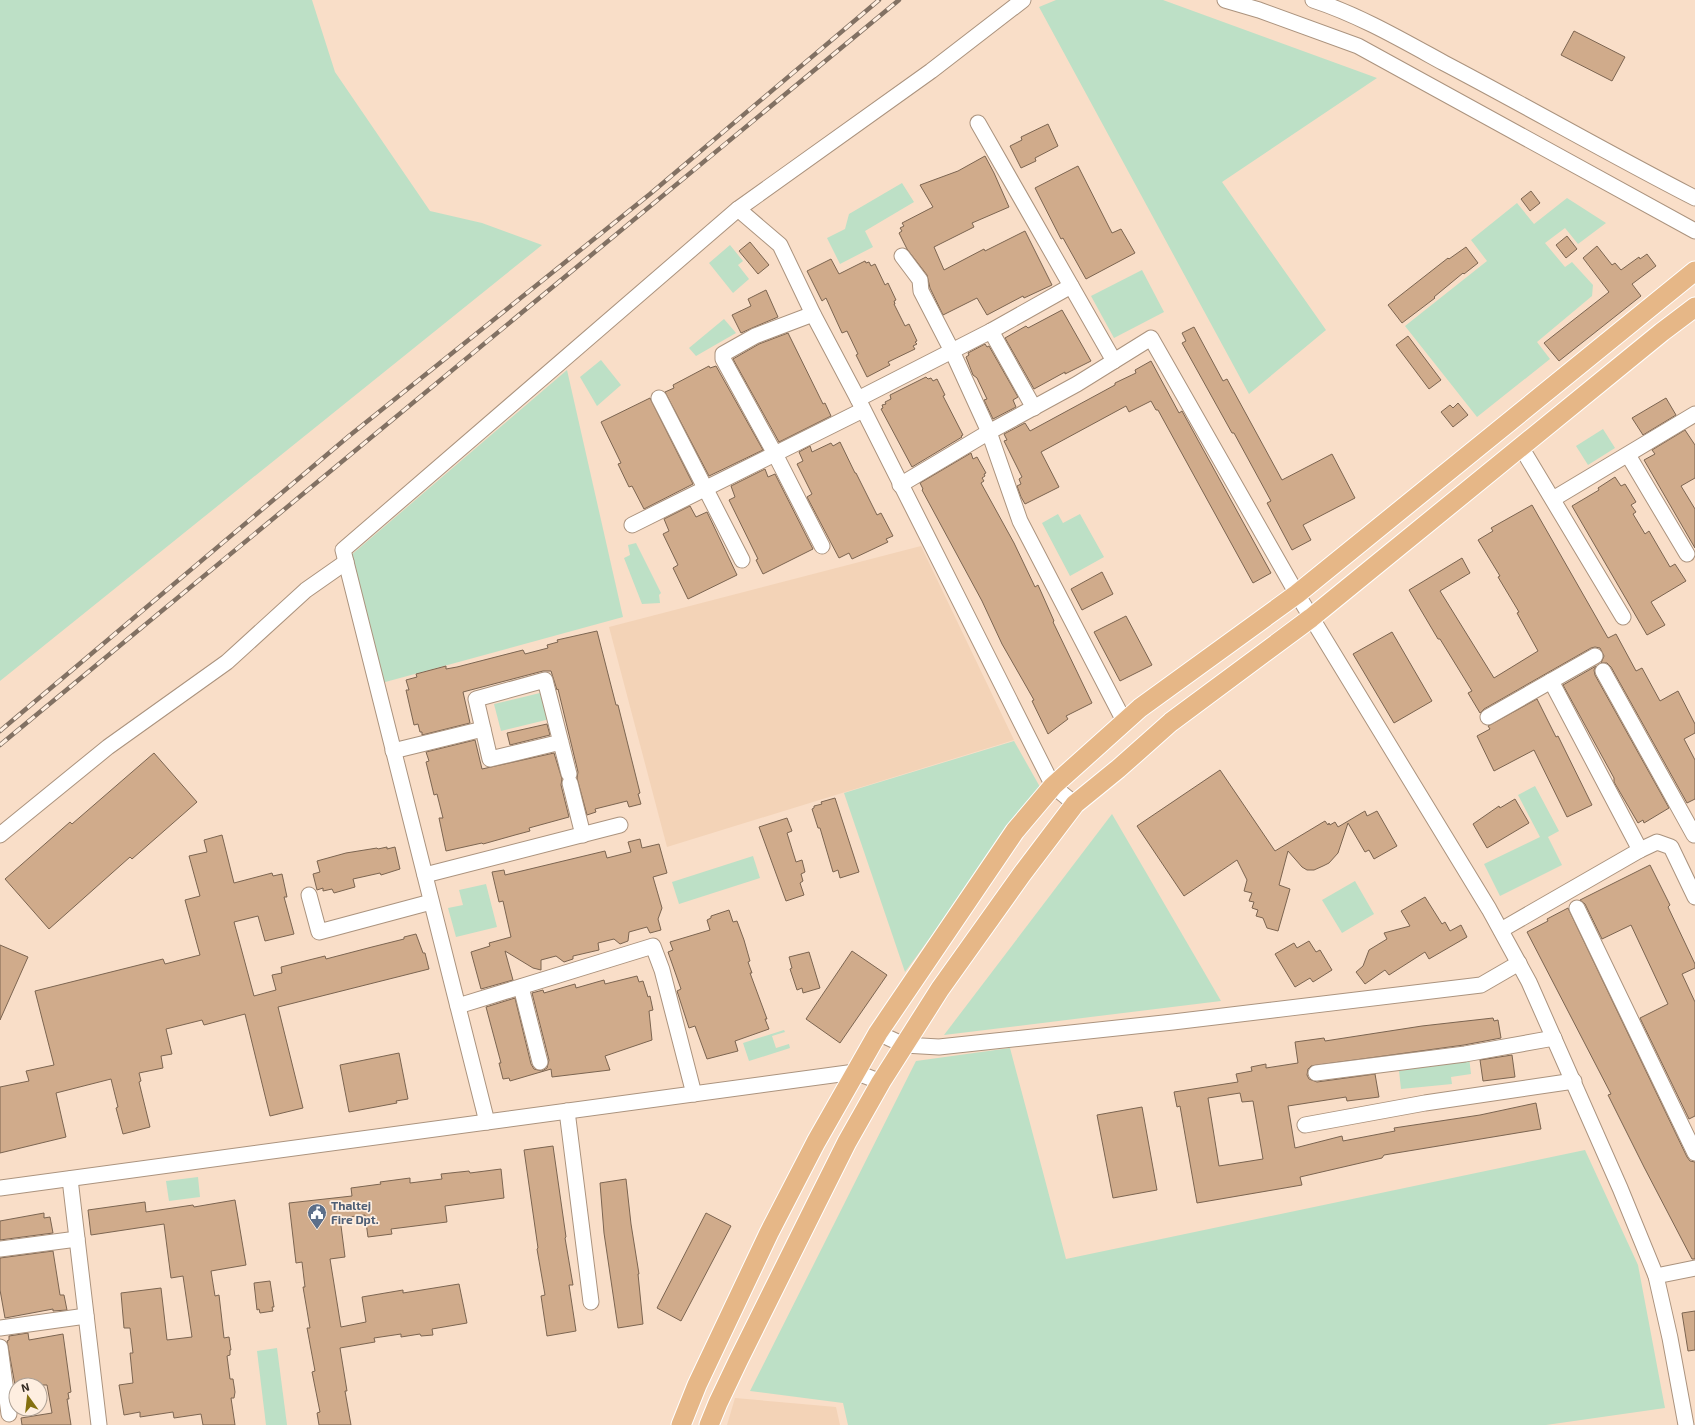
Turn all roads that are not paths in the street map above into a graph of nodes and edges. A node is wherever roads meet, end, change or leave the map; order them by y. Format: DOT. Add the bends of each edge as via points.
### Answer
graph roads {
  1 [pos="1023,0"];
  2 [pos="1225,0"];
  3 [pos="1313,0"];
  4 [pos="978,123"];
  5 [pos="1695,198"];
  6 [pos="738,209"];
  7 [pos="1695,231"];
  8 [pos="902,256"];
  9 [pos="1695,271"];
  10 [pos="1071,286"];
  11 [pos="1695,307"];
  12 [pos="813,314"];
  13 [pos="991,331"];
  14 [pos="952,351"];
  15 [pos="1114,361"];
  16 [pos="659,398"];
  17 [pos="860,404"];
  18 [pos="1034,408"];
  19 [pos="1695,414"];
  20 [pos="989,432"];
  21 [pos="1521,447"];
  22 [pos="775,454"];
  23 [pos="1628,455"];
  24 [pos="900,485"];
  25 [pos="706,488"];
  26 [pos="1553,499"];
  27 [pos="632,525"];
  28 [pos="822,546"];
  29 [pos="1687,554"];
  30 [pos="742,560"];
  31 [pos="346,562"];
  32 [pos="1296,594"];
  33 [pos="1623,617"];
  34 [pos="1311,618"];
  35 [pos="1595,656"];
  36 [pos="1603,671"];
  37 [pos="1551,680"];
  38 [pos="1488,717"];
  39 [pos="1124,721"];
  40 [pos="483,729"];
  41 [pos="560,742"];
  42 [pos="393,751"];
  43 [pos="1053,786"];
  44 [pos="1075,804"];
  45 [pos="620,825"];
  46 [pos="0,835"];
  47 [pos="583,835"];
  48 [pos="1694,835"];
  49 [pos="1671,847"];
  50 [pos="1640,850"];
  51 [pos="425,876"];
  52 [pos="309,895"];
  53 [pos="1695,897"];
  54 [pos="431,902"];
  55 [pos="1577,908"];
  56 [pos="1501,930"];
  57 [pos="1519,963"];
  58 [pos="520,988"];
  59 [pos="458,1006"];
  60 [pos="878,1033"];
  61 [pos="1554,1038"];
  62 [pos="904,1045"];
  63 [pos="540,1062"];
  64 [pos="855,1072"];
  65 [pos="1316,1074"];
  66 [pos="1574,1081"];
  67 [pos="882,1082"];
  68 [pos="694,1094"];
  69 [pos="567,1111"];
  70 [pos="487,1122"];
  71 [pos="1305,1125"];
  72 [pos="1695,1153"];
  73 [pos="70,1179"];
  74 [pos="0,1188"];
  75 [pos="77,1239"];
  76 [pos="0,1249"];
  77 [pos="1695,1268"];
  78 [pos="1656,1276"];
  79 [pos="591,1302"];
  80 [pos="86,1316"];
  81 [pos="0,1328"];
  82 [pos="0,1347"];
  83 [pos="8,1407"];
  84 [pos="99,1425"];
  85 [pos="681,1425"];
  86 [pos="709,1425"];
  87 [pos="1686,1425"];
  1 -- 6 [label="street" via="931,72"];
  2 -- 7 [label="street" via="1358,46"];
  3 -- 5 [label="street" via="1367,22 1528,107 1612,156"];
  4 -- 10 [label="street"];
  6 -- 12 [label="street" via="780,245"];
  6 -- 31 [label="street" via="343,550"];
  8 -- 14 [label="street" via="920,280 921,291"];
  9 -- 32 [label="main road"];
  10 -- 13 [label="street"];
  10 -- 15 [label="street"];
  11 -- 21 [label="main road"];
  12 -- 17 [label="street"];
  12 -- 22 [label="street" via="755,336 724,354 724,359"];
  13 -- 14 [label="street"];
  13 -- 18 [label="street"];
  14 -- 17 [label="street"];
  14 -- 20 [label="street"];
  15 -- 18 [label="street"];
  15 -- 32 [label="street" via="1151,338"];
  16 -- 25 [label="street"];
  17 -- 22 [label="street"];
  17 -- 24 [label="street"];
  18 -- 20 [label="street"];
  19 -- 23 [label="street"];
  20 -- 24 [label="street"];
  20 -- 39 [label="street" via="1020,521"];
  21 -- 26 [label="street"];
  21 -- 34 [label="main road"];
  22 -- 25 [label="street"];
  22 -- 28 [label="street"];
  23 -- 26 [label="street"];
  23 -- 29 [label="street"];
  24 -- 43 [label="street"];
  25 -- 27 [label="street"];
  25 -- 30 [label="street"];
  26 -- 33 [label="street"];
  31 -- 42 [label="street"];
  31 -- 46 [label="street" via="306,590 227,662 108,747"];
  32 -- 34 [label="street"];
  32 -- 39 [label="main road"];
  34 -- 44 [label="main road" via="1171,722"];
  34 -- 56 [label="street"];
  35 -- 37 [label="street"];
  36 -- 48 [label="street"];
  37 -- 38 [label="street"];
  37 -- 50 [label="street"];
  39 -- 43 [label="main road"];
  40 -- 41 [label="street" via="490,759"];
  40 -- 41 [label="street" via="476,699 545,680"];
  40 -- 42 [label="street"];
  41 -- 47 [label="street"];
  42 -- 51 [label="street"];
  43 -- 44 [label="street"];
  43 -- 60 [label="main road" via="1014,831"];
  44 -- 62 [label="main road" via="940,989"];
  45 -- 47 [label="street"];
  47 -- 51 [label="street"];
  48 -- 49 [label="street"];
  49 -- 50 [label="street" via="1657,842"];
  49 -- 53 [label="street"];
  50 -- 56 [label="street"];
  51 -- 54 [label="street"];
  52 -- 54 [label="street" via="319,932"];
  54 -- 59 [label="street"];
  55 -- 72 [label="street"];
  56 -- 57 [label="street"];
  57 -- 61 [label="street"];
  57 -- 62 [label="street" via="1481,985 938,1047"];
  58 -- 59 [label="street"];
  58 -- 63 [label="street"];
  58 -- 68 [label="street" via="653,946 662,970"];
  59 -- 70 [label="street"];
  60 -- 62 [label="street"];
  60 -- 64 [label="main road"];
  61 -- 65 [label="street" via="1465,1054"];
  61 -- 66 [label="street"];
  62 -- 67 [label="main road"];
  64 -- 67 [label="street"];
  64 -- 68 [label="street"];
  64 -- 85 [label="main road" via="769,1233 696,1385"];
  66 -- 71 [label="street" via="1425,1103"];
  66 -- 78 [label="street"];
  67 -- 86 [label="main road" via="847,1142 734,1368"];
  68 -- 69 [label="street"];
  69 -- 70 [label="street"];
  69 -- 79 [label="street"];
  70 -- 73 [label="street"];
  73 -- 74 [label="street"];
  73 -- 75 [label="street"];
  75 -- 76 [label="street"];
  75 -- 80 [label="street"];
  77 -- 78 [label="street"];
  78 -- 87 [label="street"];
  80 -- 81 [label="street"];
  80 -- 84 [label="street"];
  82 -- 83 [label="street"];
}
